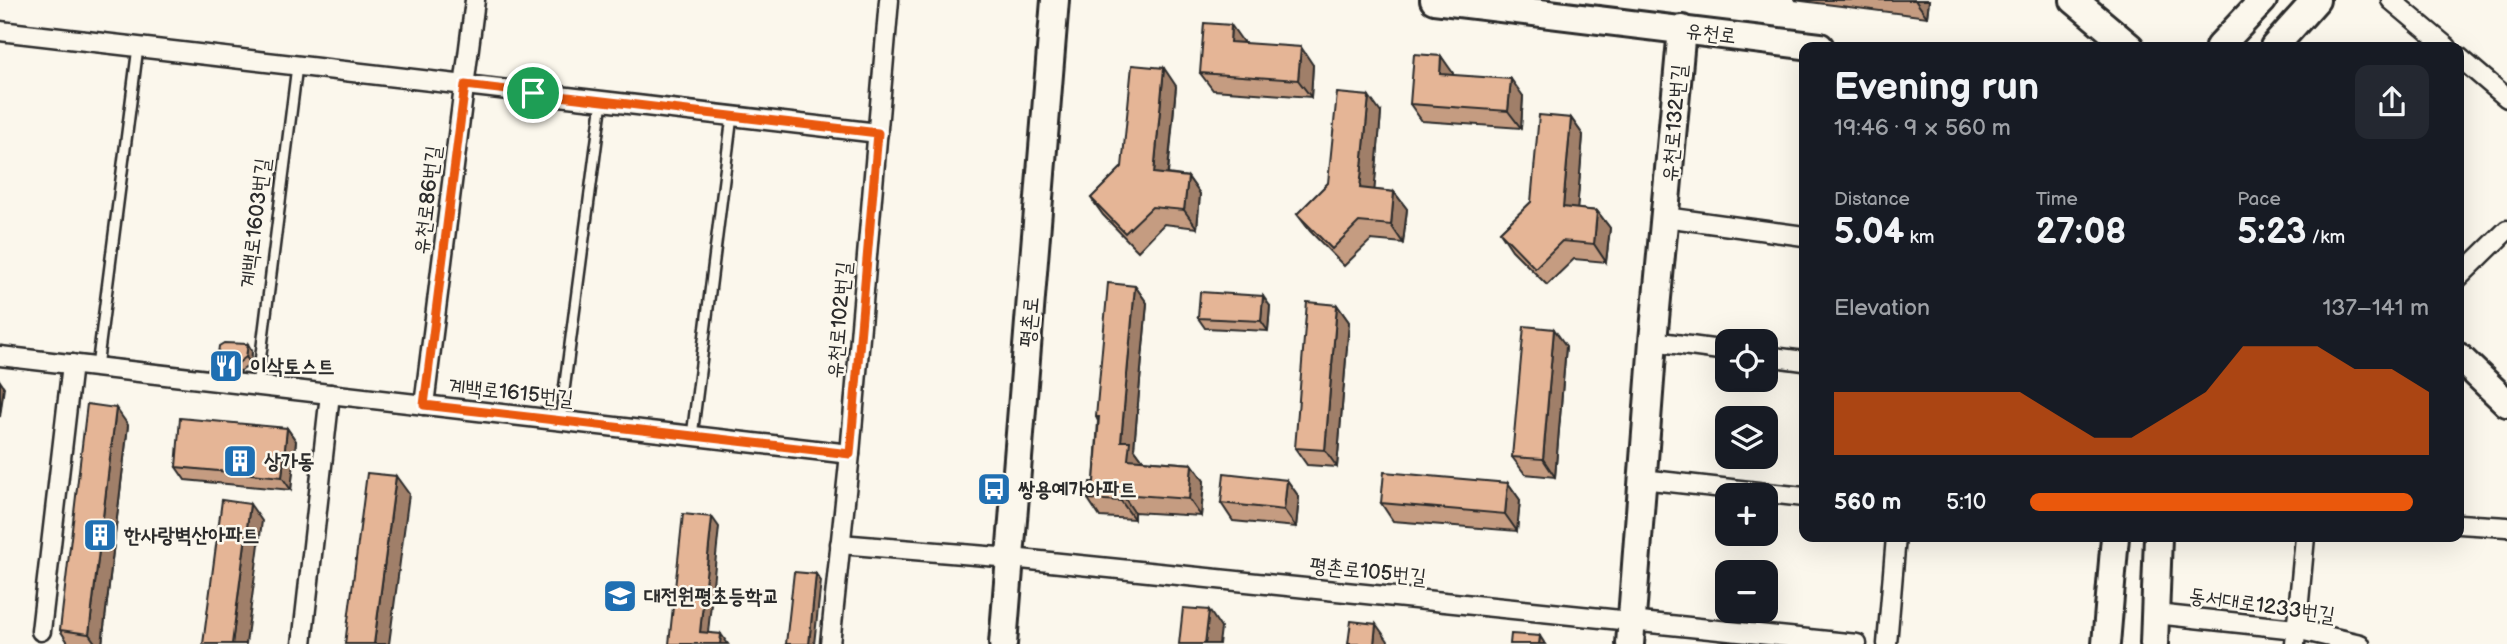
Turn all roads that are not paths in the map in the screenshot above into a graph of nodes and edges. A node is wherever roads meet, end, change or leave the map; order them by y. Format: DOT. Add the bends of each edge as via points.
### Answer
graph roads {
  1 [pos="475,0"];
  2 [pos="889,0"];
  3 [pos="1055,0"];
  4 [pos="1434,0"];
  5 [pos="2074,0"];
  6 [pos="2263,0"];
  7 [pos="2316,0"];
  8 [pos="2391,0"];
  9 [pos="1682,29"];
  10 [pos="0,31"];
  11 [pos="2124,42"];
  12 [pos="2224,42"];
  13 [pos="2278,42"];
  14 [pos="2441,42"];
  15 [pos="1799,44"];
  16 [pos="138,47"];
  17 [pos="2464,62"];
  18 [pos="297,66"];
  19 [pos="465,85"];
  20 [pos="2507,99"];
  21 [pos="602,101"];
  22 [pos="732,116"];
  23 [pos="878,133"];
  24 [pos="1665,217"];
  25 [pos="2507,230"];
  26 [pos="1799,235"];
  27 [pos="2464,272"];
  28 [pos="1653,341"];
  29 [pos="1715,349"];
  30 [pos="0,356"];
  31 [pos="1778,358"];
  32 [pos="1799,360"];
  33 [pos="2464,362"];
  34 [pos="72,364"];
  35 [pos="97,367"];
  36 [pos="257,386"];
  37 [pos="330,394"];
  38 [pos="2507,403"];
  39 [pos="424,405"];
  40 [pos="560,421"];
  41 [pos="692,436"];
  42 [pos="850,454"];
  43 [pos="1642,479"];
  44 [pos="1799,496"];
  45 [pos="2464,524"];
  46 [pos="2507,527"];
  47 [pos="1896,542"];
  48 [pos="2115,542"];
  49 [pos="2158,542"];
  50 [pos="2304,542"];
  51 [pos="840,544"];
  52 [pos="1010,558"];
  53 [pos="2156,614"];
  54 [pos="41,631"];
  55 [pos="1630,632"];
  56 [pos="2295,636"];
  57 [pos="1719,637"];
  58 [pos="302,644"];
  59 [pos="830,644"];
  60 [pos="1003,644"];
  61 [pos="1857,644"];
  62 [pos="1887,644"];
  63 [pos="2106,644"];
  64 [pos="2154,644"];
  65 [pos="2360,644"];
  1 -- 19 [label="street, 유천로86번길"];
  2 -- 23 [label="street, 유천로102번길"];
  3 -- 52 [label="main road, 평촌로"];
  4 -- 9 [label="main road, 유천로"];
  5 -- 11 [label="main road"];
  6 -- 12 [label="main road"];
  7 -- 13 [label="main road"];
  8 -- 14 [label="street"];
  9 -- 15 [label="main road, 유천로"];
  9 -- 24 [label="main road, 유천로132번길"];
  10 -- 16 [label="street"];
  16 -- 18 [label="street"];
  16 -- 35 [label="lane"];
  17 -- 20 [label="street"];
  18 -- 19 [label="street"];
  18 -- 36 [label="lane, 계백로1603번길"];
  19 -- 21 [label="street"];
  19 -- 39 [label="street, 유천로86번길"];
  21 -- 22 [label="street"];
  21 -- 40 [label="lane"];
  22 -- 23 [label="street"];
  22 -- 41 [label="lane"];
  23 -- 42 [label="street, 유천로102번길"];
  24 -- 26 [label="street"];
  24 -- 28 [label="main road, 유천로132번길"];
  25 -- 27 [label="street"];
  28 -- 29 [label="street"];
  28 -- 43 [label="main road, 유천로132번길"];
  30 -- 34 [label="street, 계백로1615번길"];
  31 -- 32 [label="street"];
  33 -- 38 [label="main road"];
  34 -- 35 [label="street, 계백로1615번길"];
  34 -- 54 [label="street"];
  35 -- 36 [label="street, 계백로1615번길"];
  36 -- 37 [label="street, 계백로1615번길"];
  37 -- 39 [label="street, 계백로1615번길"];
  37 -- 58 [label="street"];
  39 -- 40 [label="street, 계백로1615번길"];
  40 -- 41 [label="street, 계백로1615번길"];
  41 -- 42 [label="street, 계백로1615번길"];
  42 -- 51 [label="street, 유천로102번길"];
  43 -- 44 [label="street"];
  43 -- 55 [label="main road, 유천로132번길"];
  45 -- 46 [label="street"];
  47 -- 62 [label="street"];
  48 -- 63 [label="main road"];
  49 -- 53 [label="main road"];
  50 -- 56 [label="street"];
  51 -- 52 [label="street, 평촌로105번길"];
  51 -- 59 [label="street, 유천로102번길"];
  52 -- 55 [label="street, 평촌로105번길"];
  52 -- 60 [label="main road, 평촌로"];
  53 -- 56 [label="street, 동서대로1233번길"];
  53 -- 64 [label="main road"];
  55 -- 57 [label="street, 평촌로105번길"];
  56 -- 65 [label="street, 동서대로1233번길"];
  57 -- 61 [label="street, 평촌로105번길"];
}
